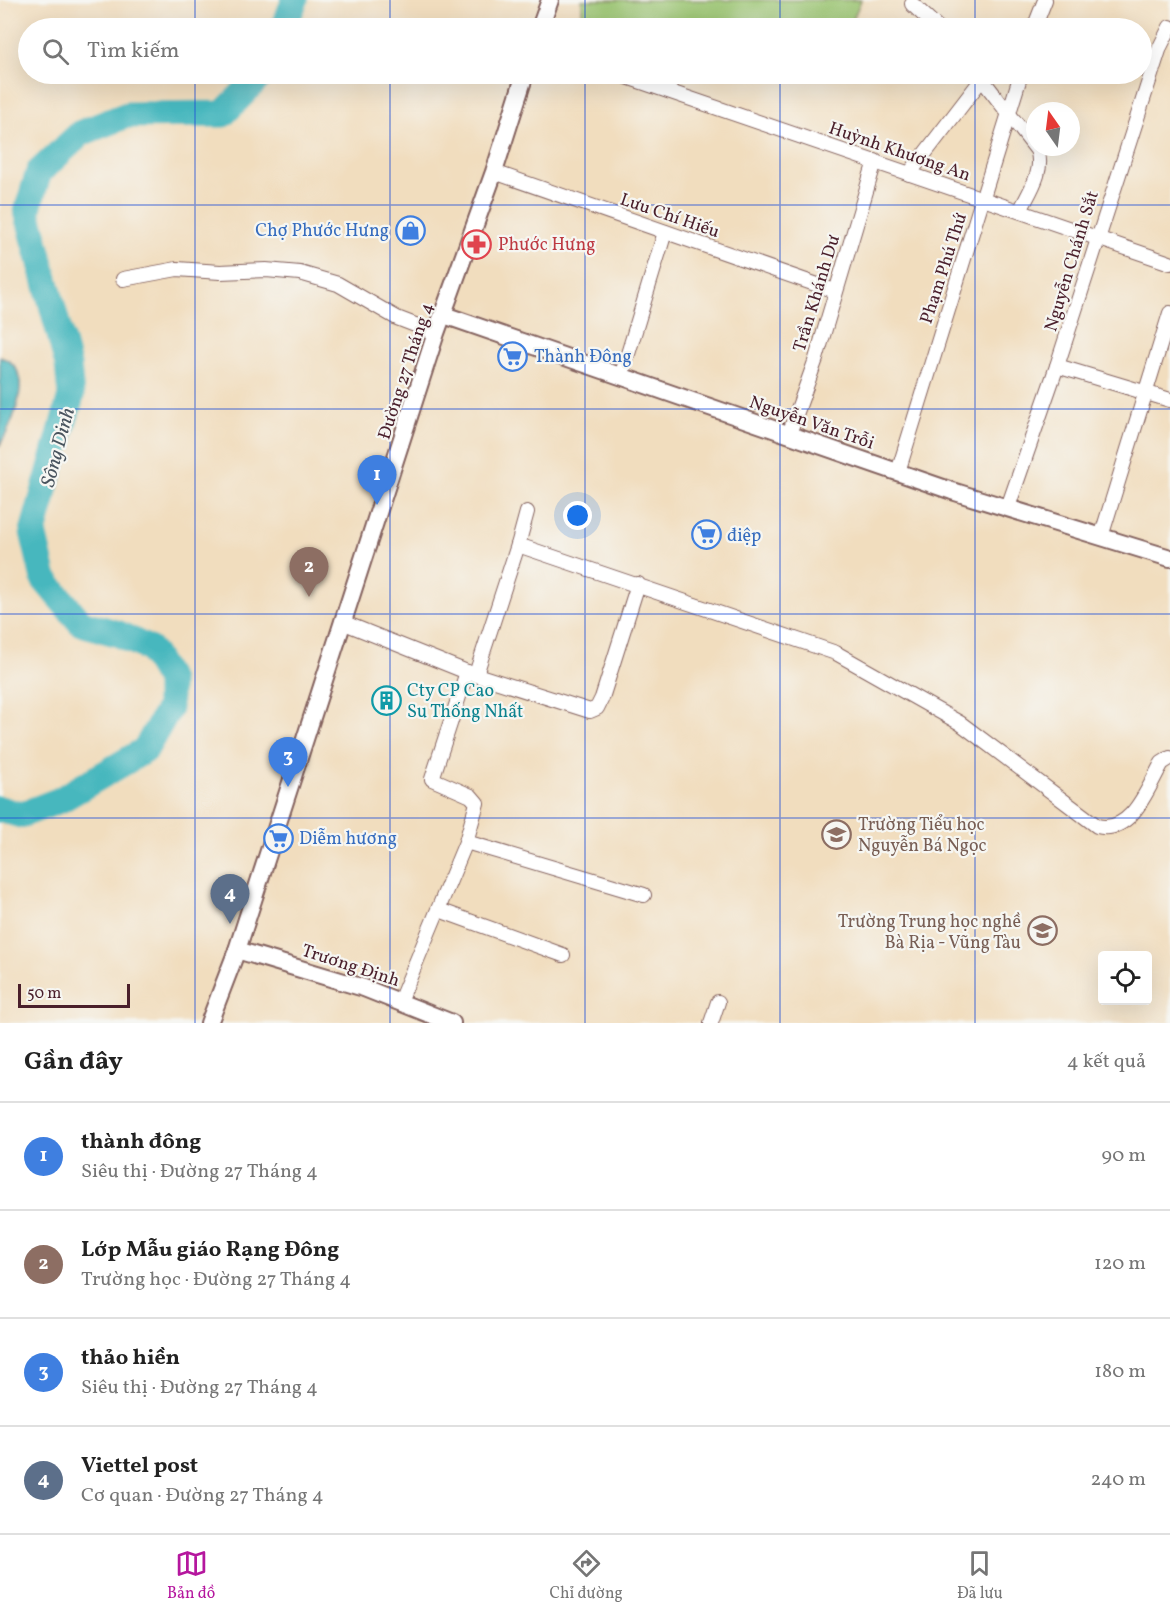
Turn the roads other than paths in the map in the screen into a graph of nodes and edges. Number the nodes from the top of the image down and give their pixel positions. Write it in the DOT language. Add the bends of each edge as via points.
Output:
graph roads {
  1 [pos="550,0"];
  2 [pos="1045,0"];
  3 [pos="912,3"];
  4 [pos="544,18"];
  5 [pos="928,18"];
  6 [pos="1038,18"];
  7 [pos="1170,27"];
  8 [pos="1152,71"];
  9 [pos="522,84"];
  10 [pos="648,84"];
  11 [pos="974,84"];
  12 [pos="986,84"];
  13 [pos="1018,84"];
  14 [pos="1148,84"];
  15 [pos="1009,113"];
  16 [pos="875,161"];
  17 [pos="494,172"];
  18 [pos="909,174"];
  19 [pos="984,199"];
  20 [pos="1020,211"];
  21 [pos="665,232"];
  22 [pos="1096,237"];
  23 [pos="1170,263"];
  24 [pos="123,279"];
  25 [pos="835,291"];
  26 [pos="1170,313"];
  27 [pos="444,315"];
  28 [pos="436,333"];
  29 [pos="1057,366"];
  30 [pos="621,377"];
  31 [pos="1145,391"];
  32 [pos="1170,400"];
  33 [pos="789,434"];
  34 [pos="897,472"];
  35 [pos="1008,507"];
  36 [pos="527,512"];
  37 [pos="1101,537"];
  38 [pos="518,545"];
  39 [pos="1170,558"];
  40 [pos="638,584"];
  41 [pos="342,622"];
  42 [pos="471,673"];
  43 [pos="1170,758"];
  44 [pos="466,842"];
  45 [pos="644,895"];
  46 [pos="439,910"];
  47 [pos="237,950"];
  48 [pos="563,955"];
  49 [pos="400,1001"];
  50 [pos="718,1002"];
  51 [pos="209,1023"];
  52 [pos="452,1023"];
  53 [pos="711,1023"];
  1 -- 4 [label="street"];
  2 -- 6 [label="street"];
  3 -- 5 [label="street"];
  7 -- 8 [label="street, Nguyễn Chánh Sắt"];
  9 -- 17 [label="street, Đường 27 Tháng 4"];
  10 -- 16 [label="street, Huỳnh Khương An"];
  11 -- 18 [label="street"];
  12 -- 15 [label="street"];
  13 -- 15 [label="street, Phạm Phú Thứ"];
  14 -- 22 [label="street, Nguyễn Chánh Sắt"];
  15 -- 19 [label="street, Phạm Phú Thứ"];
  15 -- 20 [label="street" via="1040,158 1040,167"];
  16 -- 18 [label="street, Huỳnh Khương An"];
  16 -- 25 [label="street, Trần Khánh Dư"];
  17 -- 21 [label="street, Lưu Chí Hiếu"];
  17 -- 27 [label="street, Đường 27 Tháng 4"];
  18 -- 19 [label="street, Huỳnh Khương An"];
  19 -- 20 [label="street, Huỳnh Khương An"];
  19 -- 34 [label="street, Phạm Phú Thứ"];
  20 -- 22 [label="street, Huỳnh Khương An"];
  21 -- 25 [label="street, Lưu Chí Hiếu"];
  21 -- 30 [label="street"];
  22 -- 23 [label="street, Huỳnh Khương An"];
  22 -- 29 [label="street, Nguyễn Chánh Sắt"];
  24 -- 28 [label="street" via="177,269 300,273 339,284 397,318"];
  25 -- 33 [label="street, Trần Khánh Dư"];
  26 -- 31 [label="street"];
  27 -- 28 [label="street, Đường 27 Tháng 4"];
  27 -- 30 [label="street, Nguyễn Văn Trỗi"];
  28 -- 41 [label="street, Đường 27 Tháng 4"];
  29 -- 31 [label="street"];
  29 -- 35 [label="street, Nguyễn Chánh Sắt"];
  30 -- 33 [label="street, Nguyễn Văn Trỗi"];
  31 -- 32 [label="street"];
  31 -- 37 [label="street"];
  33 -- 34 [label="street, Nguyễn Văn Trỗi"];
  34 -- 35 [label="street, Nguyễn Văn Trỗi"];
  35 -- 37 [label="street, Nguyễn Văn Trỗi"];
  36 -- 38 [label="street"];
  37 -- 39 [label="street, Nguyễn Văn Trỗi"];
  38 -- 40 [label="street"];
  38 -- 42 [label="street"];
  40 -- 42 [label="street" via="597,708 581,710"];
  40 -- 43 [label="street" via="812,644 877,674 960,723 1097,826 1108,829 1129,819 1162,763"];
  41 -- 42 [label="street"];
  41 -- 47 [label="street, Đường 27 Tháng 4"];
  42 -- 44 [label="street" via="432,779 471,796 477,803"];
  44 -- 45 [label="street"];
  44 -- 46 [label="street"];
  46 -- 48 [label="street"];
  46 -- 49 [label="street"];
  47 -- 49 [label="street, Trương Định"];
  47 -- 51 [label="street, Đường 27 Tháng 4"];
  49 -- 52 [label="street, Trương Định"];
  50 -- 53 [label="street"];
}
